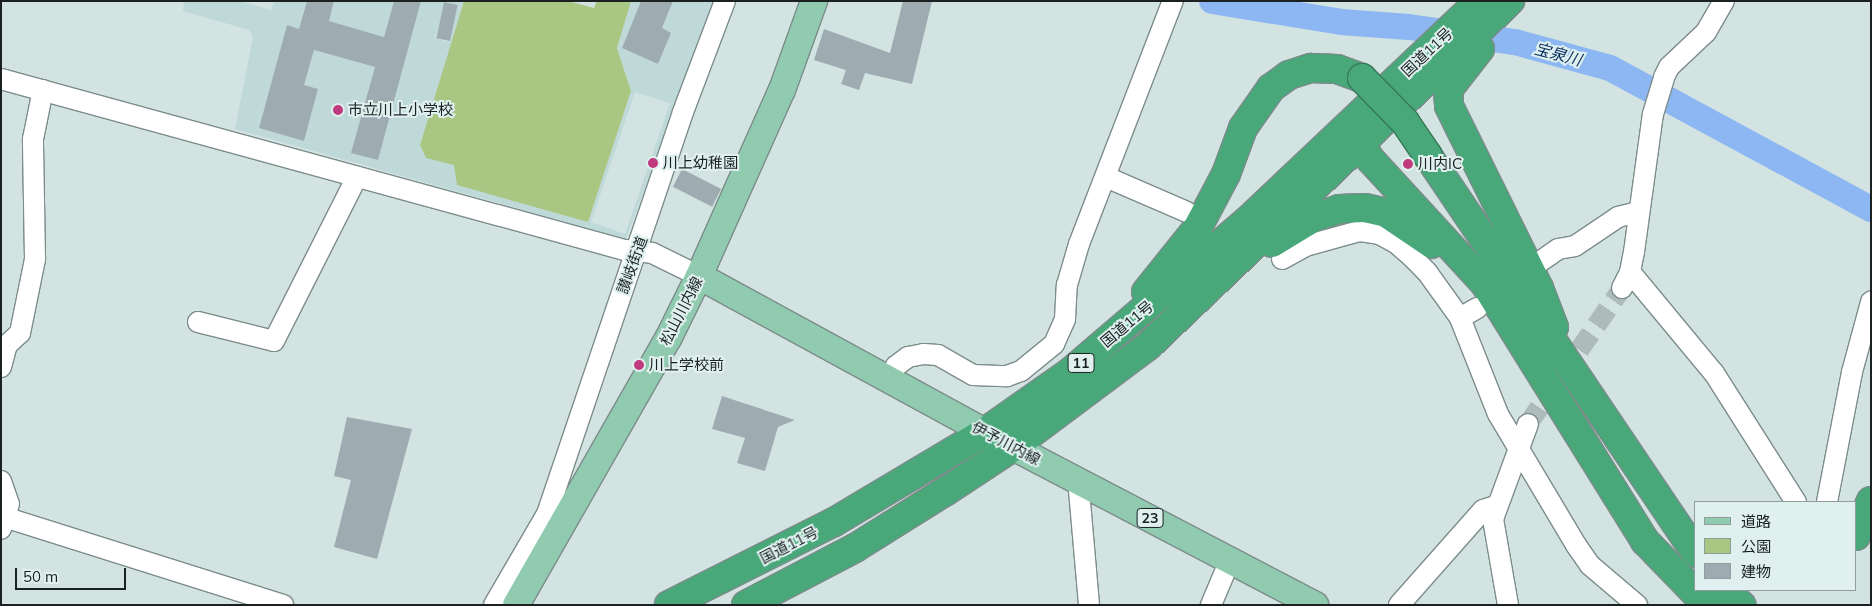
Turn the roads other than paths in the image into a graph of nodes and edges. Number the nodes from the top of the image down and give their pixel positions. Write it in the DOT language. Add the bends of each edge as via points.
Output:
graph roads {
  1 [pos="725,1"];
  2 [pos="814,1"];
  3 [pos="1724,1"];
  4 [pos="1171,6"];
  5 [pos="1494,11"];
  6 [pos="1460,46"];
  7 [pos="1,79"];
  8 [pos="43,90"];
  9 [pos="1371,105"];
  10 [pos="1361,143"];
  11 [pos="357,177"];
  12 [pos="1106,177"];
  13 [pos="1188,212"];
  14 [pos="1638,212"];
  15 [pos="636,251"];
  16 [pos="1282,259"];
  17 [pos="1541,261"];
  18 [pos="699,276"];
  19 [pos="1871,302"];
  20 [pos="1474,303"];
  21 [pos="198,322"];
  22 [pos="1126,325"];
  23 [pos="4,344"];
  24 [pos="1148,346"];
  25 [pos="1565,356"];
  26 [pos="1,368"];
  27 [pos="889,379"];
  28 [pos="1528,424"];
  29 [pos="985,432"];
  30 [pos="1013,447"];
  31 [pos="1518,449"];
  32 [pos="1078,479"];
  33 [pos="1,481"];
  34 [pos="1795,501"];
  35 [pos="1827,501"];
  36 [pos="1871,501"];
  37 [pos="1495,506"];
  38 [pos="555,518"];
  39 [pos="3,521"];
  40 [pos="1857,534"];
  41 [pos="1694,550"];
  42 [pos="1230,560"];
  43 [pos="1694,585"];
  44 [pos="1701,591"];
  45 [pos="1711,600"];
  46 [pos="283,605"];
  47 [pos="494,605"];
  48 [pos="516,605"];
  49 [pos="669,605"];
  50 [pos="746,605"];
  51 [pos="1088,605"];
  52 [pos="1211,605"];
  53 [pos="1315,605"];
  54 [pos="1399,605"];
  55 [pos="1508,605"];
  56 [pos="1638,605"];
  57 [pos="1741,605"];
  1 -- 15 [label="street, 讃岐街道"];
  2 -- 18 [label="main road, 松山川内線" via="782,90"];
  3 -- 14 [label="street" via="1706,32 1669,67 1664,77 1653,114 1644,197"];
  4 -- 12 [label="street"];
  5 -- 6 [label="highway, 国道11号 / 11"];
  5 -- 6 [label="highway"];
  6 -- 9 [label="highway, 国道11号 / 11"];
  6 -- 10 [label="highway, 国道11号 / 11"];
  6 -- 25 [label="highway" via="1448,90 1449,106 1539,288"];
  7 -- 8 [label="street"];
  8 -- 11 [label="street"];
  8 -- 23 [label="street" via="33,139 35,260 20,334"];
  9 -- 10 [label="highway" via="1359,126"];
  9 -- 22 [label="highway, 国道11号 / 11" via="1247,221"];
  10 -- 20 [label="highway"];
  10 -- 24 [label="highway, 国道11号 / 11"];
  11 -- 15 [label="street"];
  11 -- 21 [label="street" via="274,341"];
  12 -- 13 [label="street"];
  12 -- 27 [label="street" via="1072,266 1065,319 1054,344 1021,371 1007,376 973,375 938,355 924,354 908,357 896,366"];
  14 -- 17 [label="street" via="1618,217 1575,246 1558,249"];
  14 -- 34 [label="street" via="1626,280 1714,373"];
  15 -- 18 [label="street" via="652,253"];
  15 -- 38 [label="street, 讃岐街道"];
  16 -- 20 [label="street" via="1305,246 1341,235 1360,231 1379,234 1396,243 1427,272"];
  18 -- 27 [label="main road, 伊予川内線 / 23"];
  18 -- 38 [label="main road, 松山川内線" via="668,339"];
  19 -- 35 [label="street" via="1852,372"];
  20 -- 24 [label="highway" via="1408,225 1386,213 1365,208 1340,209 1315,217 1277,239 1172,336"];
  20 -- 31 [label="street" via="1498,414"];
  20 -- 43 [label="highway" via="1645,541"];
  22 -- 25 [label="highway, bridge" via="1141,299 1198,227 1226,174 1243,128 1271,88 1289,75 1311,68 1337,69 1362,78 1405,122 1524,302"];
  22 -- 29 [label="highway, 国道11号 / 11" via="1069,373"];
  23 -- 26 [label="street"];
  24 -- 30 [label="highway, 国道11号 / 11"];
  25 -- 41 [label="highway" via="1622,448"];
  27 -- 29 [label="main road, 伊予川内線 / 23"];
  28 -- 31 [label="street"];
  29 -- 30 [label="main road, 伊予川内線 / 23"];
  29 -- 49 [label="highway, 国道11号 / 11" via="834,522"];
  30 -- 32 [label="main road, 伊予川内線 / 23"];
  30 -- 50 [label="highway, 国道11号 / 11" via="855,548"];
  31 -- 37 [label="street"];
  31 -- 56 [label="street" via="1590,565"];
  32 -- 42 [label="main road, 伊予川内線 / 23"];
  32 -- 51 [label="street"];
  33 -- 39 [label="street" via="9,504"];
  36 -- 40 [label="highway"];
  37 -- 54 [label="street" via="1482,510"];
  37 -- 55 [label="street" via="1493,530"];
  38 -- 47 [label="street, 讃岐街道"];
  38 -- 48 [label="main road, 松山川内線"];
  39 -- 46 [label="street"];
  42 -- 52 [label="street"];
  42 -- 53 [label="main road, 伊予川内線 / 23"];
  44 -- 45 [label="highway"];
  45 -- 57 [label="highway"];
}
